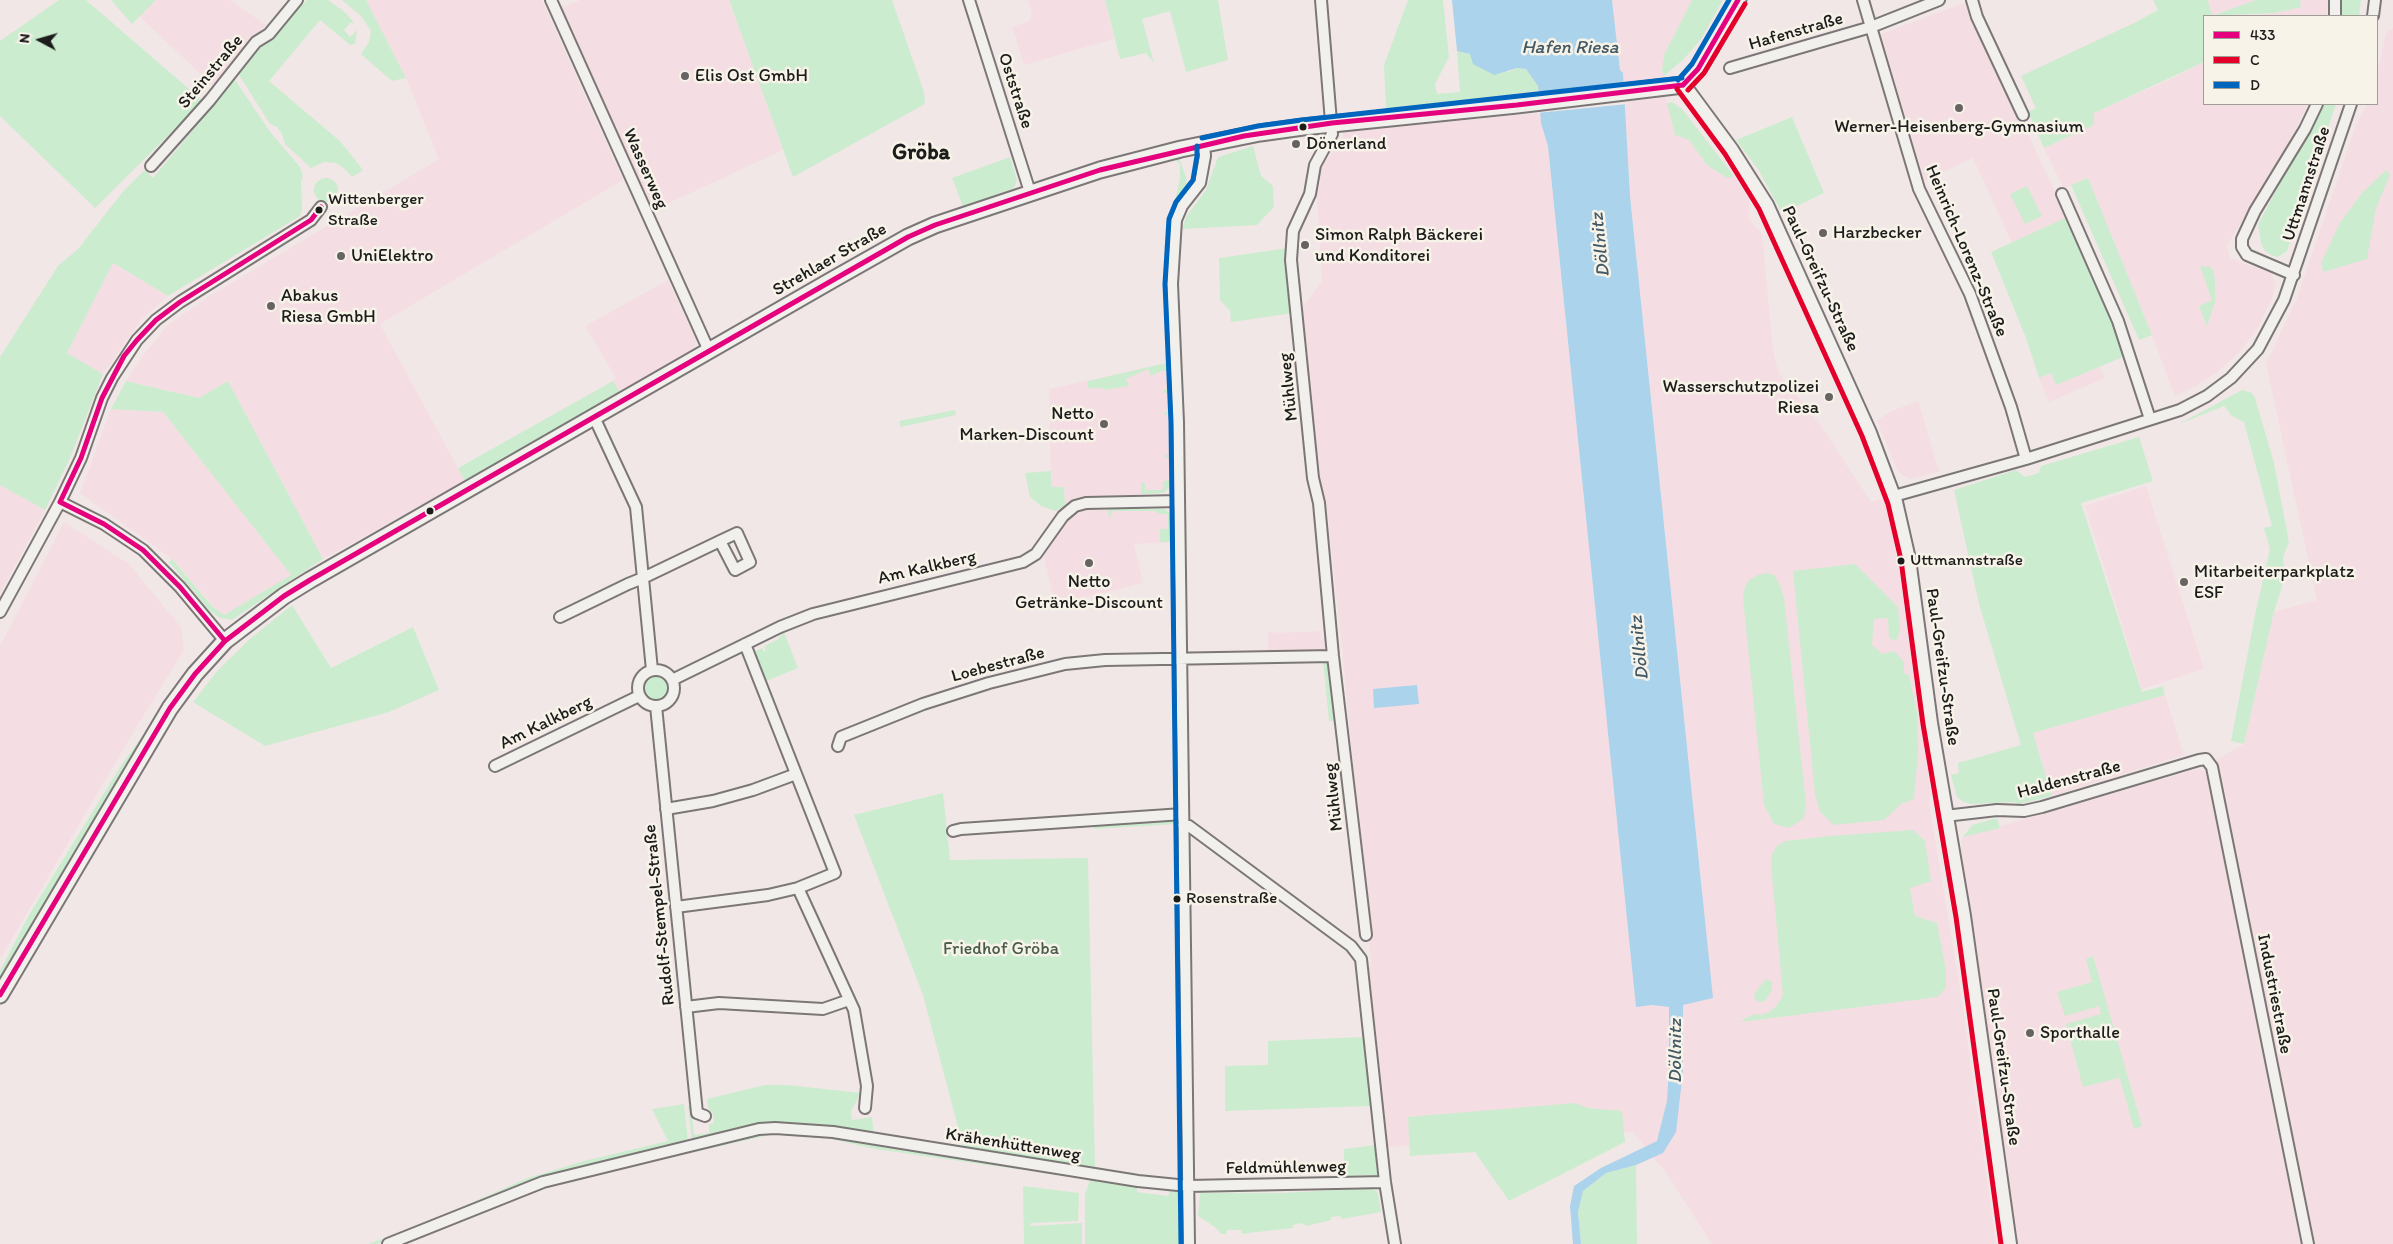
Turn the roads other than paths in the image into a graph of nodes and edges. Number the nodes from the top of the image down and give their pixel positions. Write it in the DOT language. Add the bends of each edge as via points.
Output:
graph roads {
  1 [pos="297,0"];
  2 [pos="551,0"];
  3 [pos="969,0"];
  4 [pos="1321,0"];
  5 [pos="1738,0"];
  6 [pos="1863,0"];
  7 [pos="1938,0"];
  8 [pos="1972,0"];
  9 [pos="2335,0"];
  10 [pos="2375,0"];
  11 [pos="2335,15"];
  12 [pos="2373,15"];
  13 [pos="1871,27"];
  14 [pos="1730,68"];
  15 [pos="1683,84"];
  16 [pos="2316,105"];
  17 [pos="2351,105"];
  18 [pos="2023,115"];
  19 [pos="1332,124"];
  20 [pos="1204,145"];
  21 [pos="151,166"];
  22 [pos="1030,192"];
  23 [pos="2062,194"];
  24 [pos="321,207"];
  25 [pos="2294,275"];
  26 [pos="709,351"];
  27 [pos="594,417"];
  28 [pos="2150,419"];
  29 [pos="2026,459"];
  30 [pos="1894,496"];
  31 [pos="1179,501"];
  32 [pos="60,502"];
  33 [pos="720,541"];
  34 [pos="643,578"];
  35 [pos="0,612"];
  36 [pos="560,617"];
  37 [pos="225,642"];
  38 [pos="745,644"];
  39 [pos="1333,656"];
  40 [pos="1181,659"];
  41 [pos="652,670"];
  42 [pos="672,680"];
  43 [pos="639,696"];
  44 [pos="656,706"];
  45 [pos="838,746"];
  46 [pos="2199,760"];
  47 [pos="495,766"];
  48 [pos="796,774"];
  49 [pos="666,809"];
  50 [pos="1945,816"];
  51 [pos="1183,820"];
  52 [pos="953,831"];
  53 [pos="798,888"];
  54 [pos="676,907"];
  55 [pos="1366,935"];
  56 [pos="0,995"];
  57 [pos="849,1000"];
  58 [pos="686,1007"];
  59 [pos="865,1108"];
  60 [pos="704,1116"];
  61 [pos="1385,1182"];
  62 [pos="1188,1186"];
  63 [pos="388,1244"];
  64 [pos="1189,1244"];
  65 [pos="1395,1244"];
  66 [pos="2009,1244"];
  67 [pos="2308,1244"];
  1 -- 21 [label="street, Steinstraße" via="269,34 256,42"];
  2 -- 26 [label="street, Wasserweg"];
  3 -- 22 [label="street, Oststraße"];
  4 -- 19 [label="street"];
  5 -- 15 [label="main road" via="1710,51"];
  6 -- 13 [label="street, Heinrich-Lorenz-Straße"];
  7 -- 13 [label="street, Hafenstraße"];
  8 -- 18 [label="street"];
  9 -- 11 [label="street"];
  10 -- 12 [label="street"];
  13 -- 14 [label="street, Hafenstraße"];
  13 -- 29 [label="street, Heinrich-Lorenz-Straße" via="1919,189 1970,294"];
  15 -- 19 [label="main road, Strehlaer Straße"];
  15 -- 30 [label="main road, Paul-Greifzu-Straße" via="1766,205 1884,467"];
  16 -- 25 [label="street, Uttmannstraße" via="2242,239 2247,255"];
  17 -- 25 [label="street, Uttmannstraße"];
  19 -- 20 [label="main road, Strehlaer Straße" via="1260,133"];
  19 -- 39 [label="street, Mühlweg" via="1329,142 1315,165 1310,194 1293,231 1291,260"];
  20 -- 22 [label="main road, Strehlaer Straße" via="1140,159"];
  20 -- 31 [label="street" via="1200,183 1182,206 1176,220 1174,240 1172,284"];
  22 -- 26 [label="main road, Strehlaer Straße" via="908,237"];
  23 -- 28 [label="street" via="2118,321"];
  24 -- 32 [label="street" via="311,220 180,302 137,340 124,356 102,398 81,458"];
  25 -- 28 [label="street, Uttmannstraße" via="2267,335 2247,363 2207,396 2180,410"];
  26 -- 27 [label="main road, Strehlaer Straße"];
  27 -- 34 [label="street" via="636,507"];
  27 -- 37 [label="main road, Strehlaer Straße" via="310,580"];
  28 -- 29 [label="street, Uttmannstraße"];
  29 -- 30 [label="street, Uttmannstraße"];
  30 -- 50 [label="main road, Paul-Greifzu-Straße" via="1908,559"];
  31 -- 38 [label="street, Am Kalkberg" via="1075,506 1063,516 1036,554 1023,562 823,610"];
  31 -- 40 [label="street"];
  32 -- 35 [label="street"];
  32 -- 37 [label="street" via="104,524 144,550 180,587"];
  33 -- 34 [label="street"];
  34 -- 36 [label="street"];
  34 -- 41 [label="street"];
  37 -- 56 [label="main road, Strehlaer Straße" via="195,674 143,751"];
  38 -- 42 [label="street, Am Kalkberg"];
  38 -- 48 [label="street"];
  39 -- 40 [label="street"];
  39 -- 55 [label="street, Mühlweg"];
  40 -- 45 [label="street, Loebestraße" via="1065,664 989,683 841,737"];
  40 -- 51 [label="street"];
  41 -- 42 [label="street" via="664,672"];
  41 -- 43 [label="street" via="639,680"];
  42 -- 44 [label="street" via="674,690 670,700"];
  43 -- 44 [label="street"];
  43 -- 47 [label="street, Am Kalkberg"];
  44 -- 49 [label="street, Rudolf-Stempel-Straße"];
  46 -- 50 [label="street, Haldenstraße" via="2042,808"];
  46 -- 67 [label="street, Industriestraße" via="2206,759 2212,767"];
  48 -- 49 [label="street" via="713,801"];
  48 -- 53 [label="street" via="835,873"];
  49 -- 54 [label="street, Rudolf-Stempel-Straße"];
  50 -- 66 [label="main road, Paul-Greifzu-Straße" via="1963,916"];
  51 -- 52 [label="street"];
  51 -- 61 [label="street" via="1361,958"];
  51 -- 62 [label="street"];
  53 -- 54 [label="street" via="745,900"];
  53 -- 57 [label="street"];
  54 -- 58 [label="street, Rudolf-Stempel-Straße"];
  57 -- 58 [label="street" via="823,1008 719,1003"];
  57 -- 59 [label="street" via="854,1010 867,1086"];
  58 -- 60 [label="street, Rudolf-Stempel-Straße" via="697,1113"];
  61 -- 62 [label="street, Feldmühlenweg"];
  61 -- 65 [label="street"];
  62 -- 63 [label="street, Krähenhüttenweg" via="833,1132 760,1129 526,1188"];
  62 -- 64 [label="street"];
}
